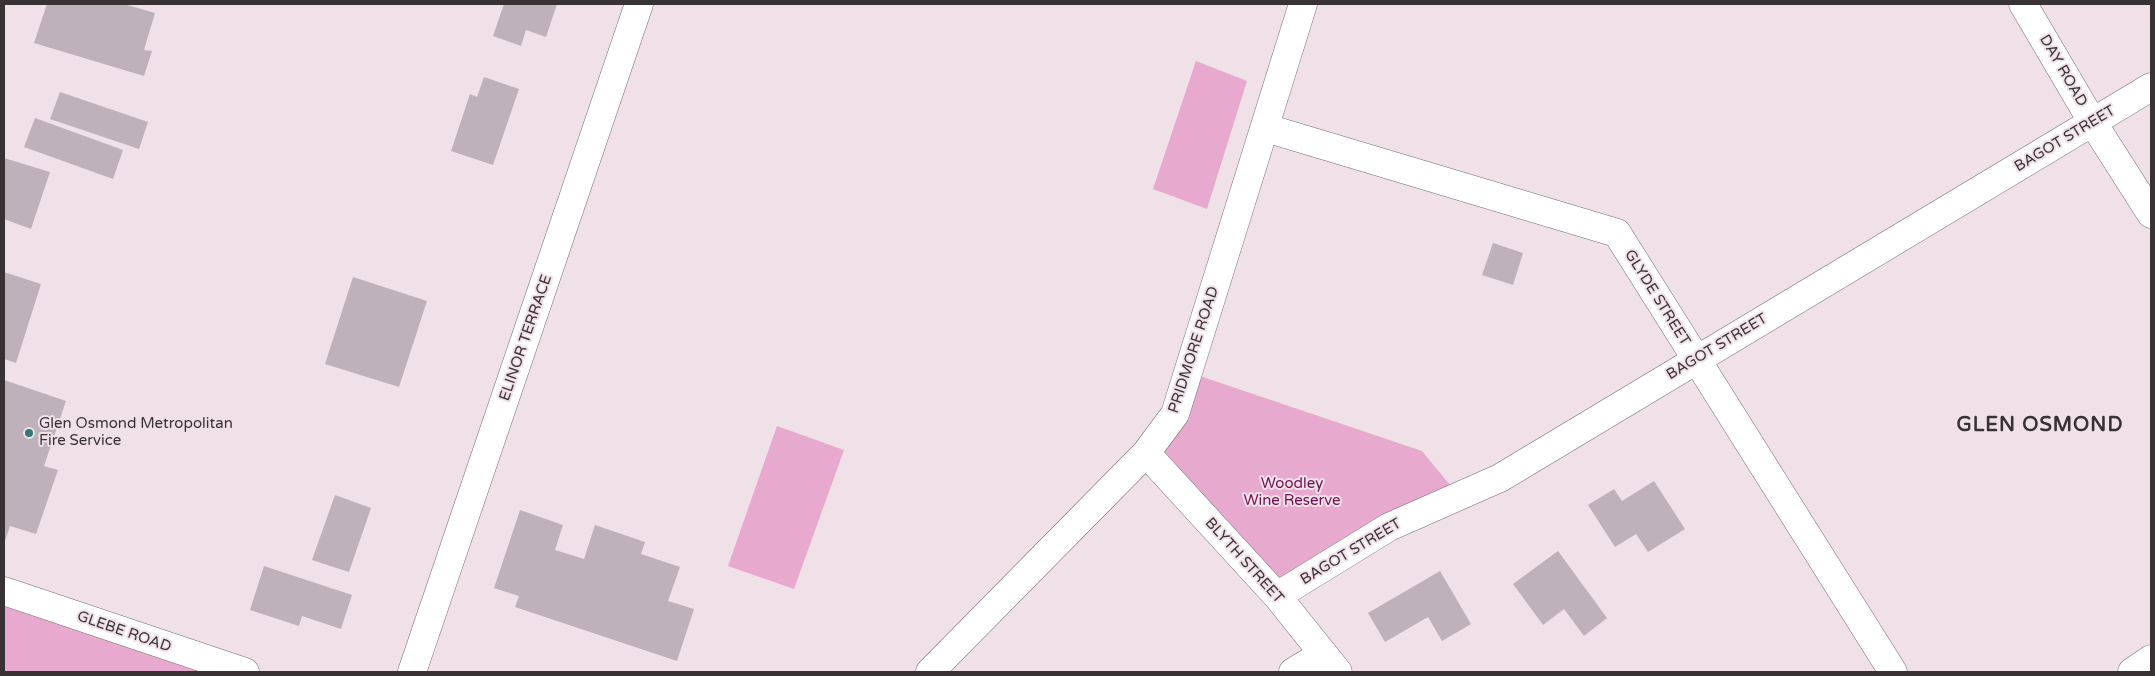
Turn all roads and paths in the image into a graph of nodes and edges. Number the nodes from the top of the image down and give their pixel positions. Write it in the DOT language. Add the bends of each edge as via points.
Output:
graph roads {
  1 [pos="639,4"];
  2 [pos="1303,4"];
  3 [pos="2024,4"];
  4 [pos="2151,87"];
  5 [pos="2093,123"];
  6 [pos="1266,128"];
  7 [pos="2151,214"];
  8 [pos="1696,360"];
  9 [pos="1146,453"];
  10 [pos="4,591"];
  11 [pos="1277,596"];
  12 [pos="2151,659"];
  13 [pos="1330,663"];
  14 [pos="245,672"];
  15 [pos="412,672"];
  16 [pos="930,672"];
  17 [pos="1293,672"];
  18 [pos="1892,672"];
  19 [pos="2132,672"];
  1 -- 15 [label="street, ELINOR TERRACE"];
  2 -- 6 [label="street, PRIDMORE ROAD"];
  3 -- 5 [label="street, DAY ROAD"];
  4 -- 5 [label="street, BAGOT STREET"];
  5 -- 7 [label="street, DAY ROAD"];
  5 -- 8 [label="street, BAGOT STREET"];
  6 -- 8 [label="street, GLYDE STREET" via="1617,233"];
  6 -- 9 [label="street, PRIDMORE ROAD" via="1175,414"];
  8 -- 11 [label="street, BAGOT STREET" via="1500,478 1389,527"];
  8 -- 18 [label="street, GLYDE STREET"];
  9 -- 11 [label="street, BLYTH STREET"];
  9 -- 16 [label="street, PRIDMORE ROAD"];
  10 -- 14 [label="street, GLEBE ROAD"];
  11 -- 13 [label="street, BLYTH STREET"];
  12 -- 19 [label="street"];
  13 -- 17 [label="street"];
}
